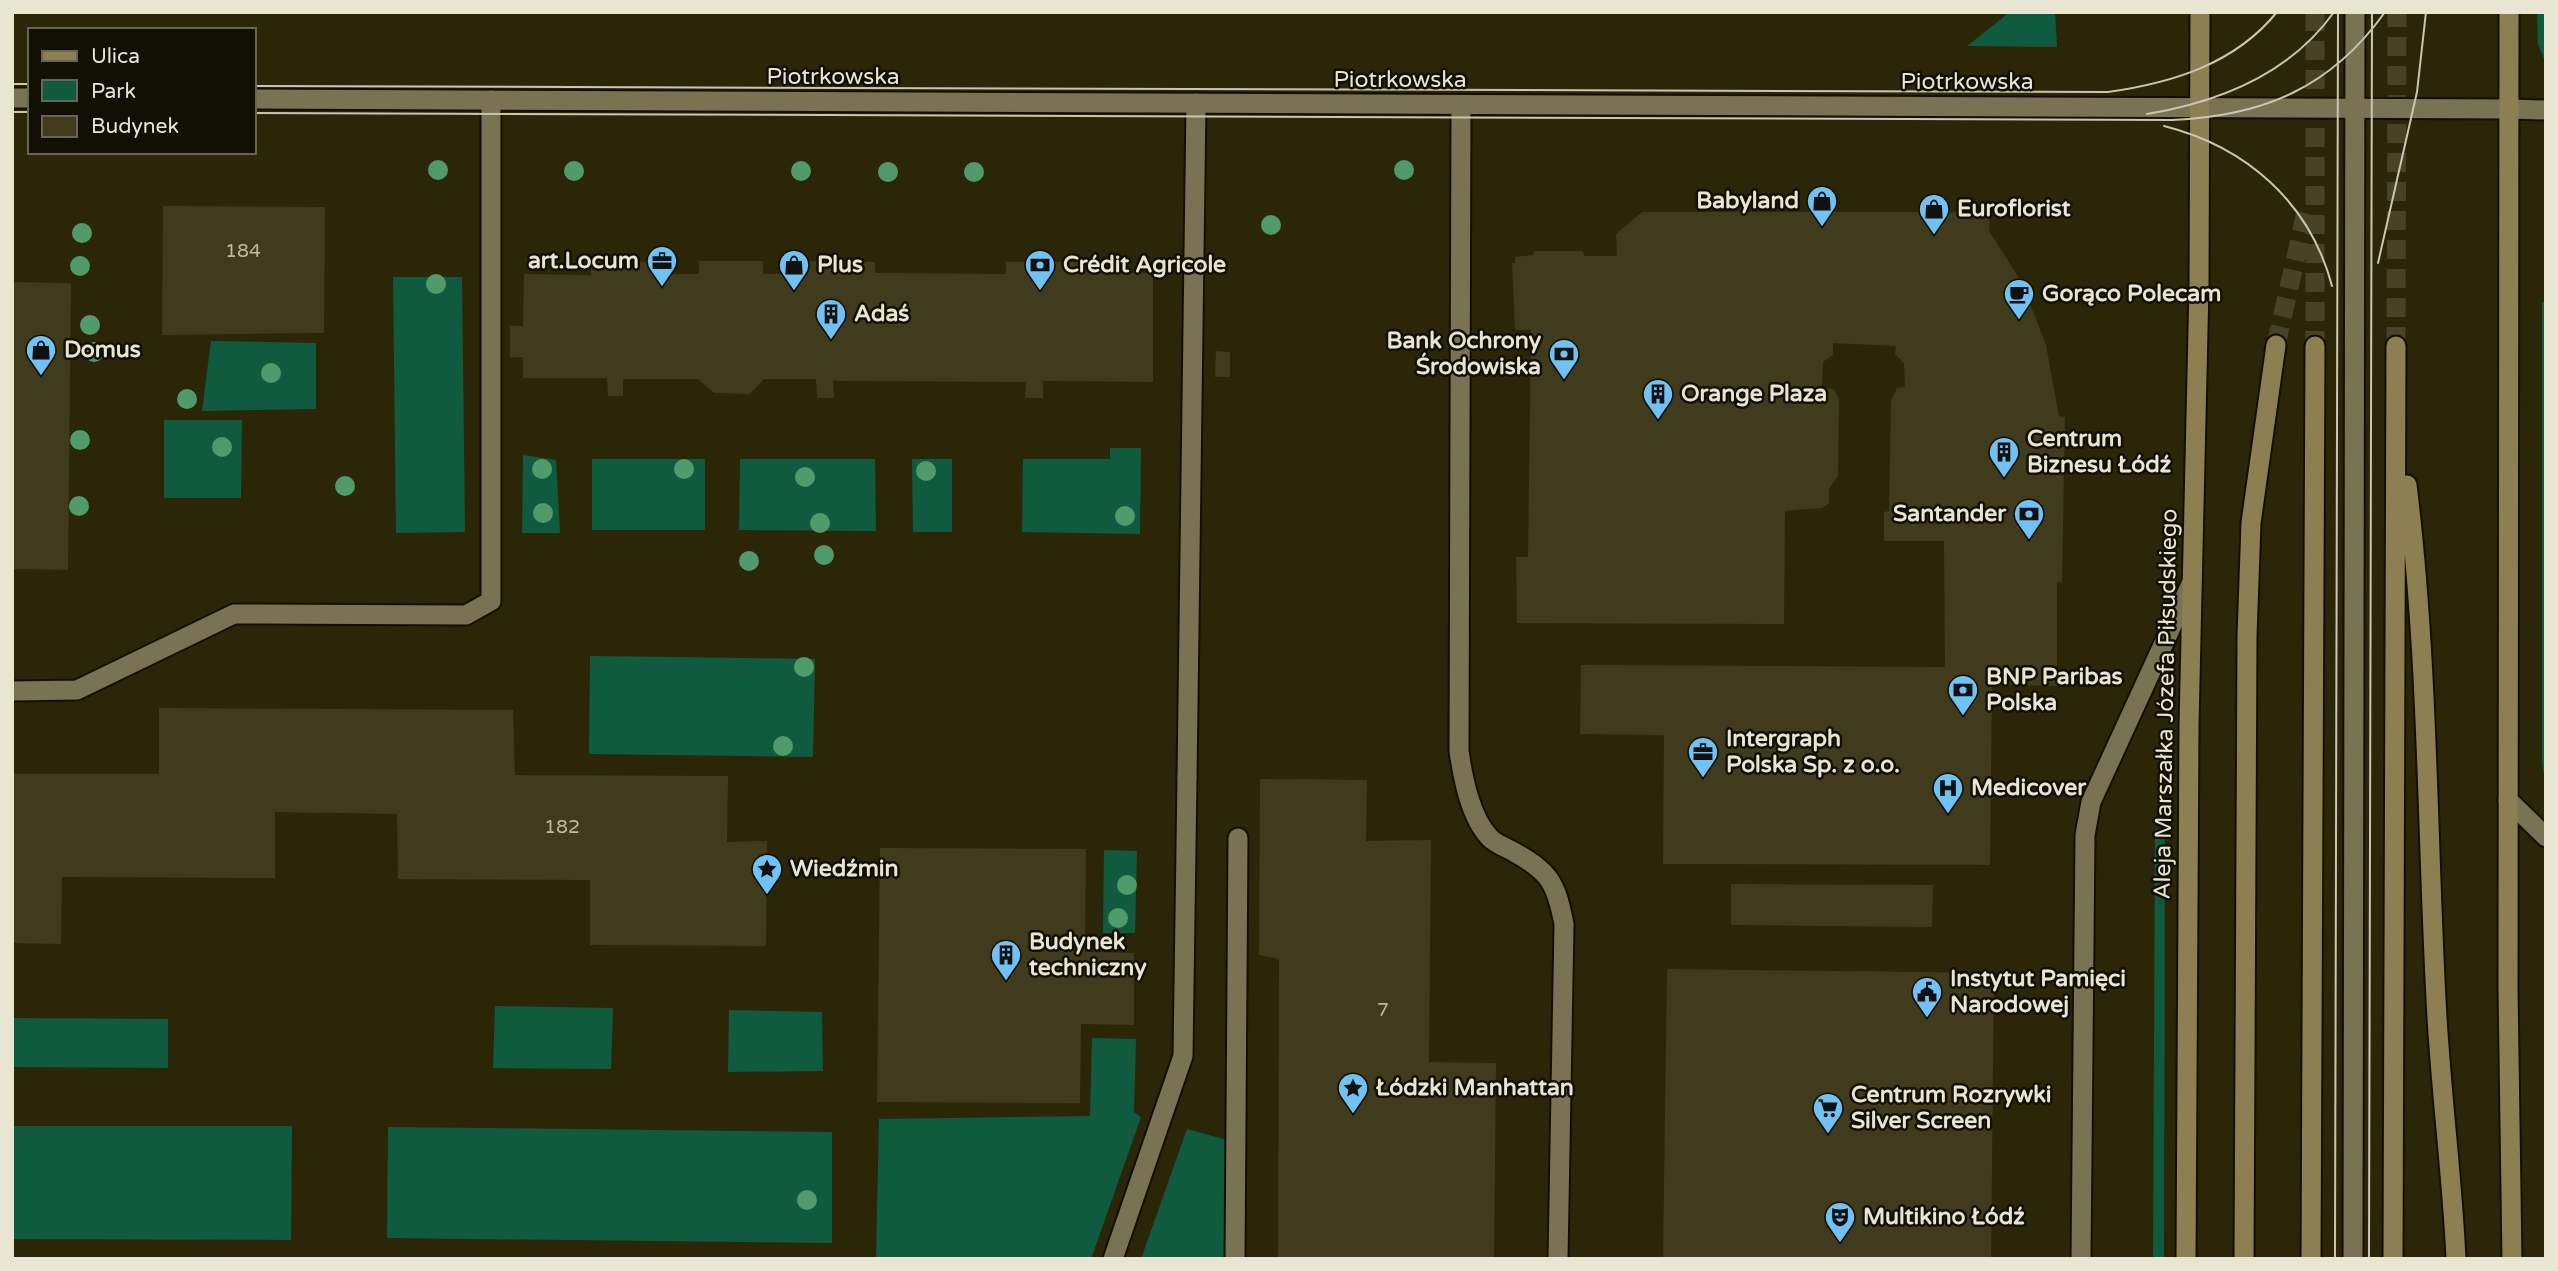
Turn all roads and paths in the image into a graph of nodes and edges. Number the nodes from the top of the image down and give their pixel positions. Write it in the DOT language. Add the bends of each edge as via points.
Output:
graph roads {
  1 [pos="2200,12"];
  2 [pos="2355,12"];
  3 [pos="2509,12"];
  4 [pos="256,99"];
  5 [pos="491,100"];
  6 [pos="1196,103"];
  7 [pos="1461,105"];
  8 [pos="2200,108"];
  9 [pos="2355,109"];
  10 [pos="2509,110"];
  11 [pos="2546,110"];
  12 [pos="2276,345"];
  13 [pos="2315,346"];
  14 [pos="2396,346"];
  15 [pos="2396,408"];
  16 [pos="2192,584"];
  17 [pos="12,691"];
  18 [pos="2508,800"];
  19 [pos="2546,837"];
  20 [pos="1238,838"];
  21 [pos="1113,1259"];
  22 [pos="1235,1259"];
  23 [pos="1558,1259"];
  24 [pos="2081,1259"];
  25 [pos="2186,1259"];
  26 [pos="2244,1259"];
  27 [pos="2311,1259"];
  28 [pos="2353,1259"];
  29 [pos="2393,1259"];
  30 [pos="2456,1259"];
  31 [pos="2512,1259"];
  1 -- 8 [label="main road, Aleja Marszałka Józefa Piłsudskiego"];
  2 -- 9 [label="street"];
  3 -- 10 [label="main road"];
  4 -- 5 [label="street, Piotrkowska"];
  5 -- 6 [label="street, Piotrkowska"];
  5 -- 17 [label="street" via="491,601 466,615 234,614 77,690"];
  6 -- 7 [label="street, Piotrkowska"];
  6 -- 21 [label="street" via="1182,1056"];
  7 -- 8 [label="street, Piotrkowska"];
  7 -- 23 [label="street" via="1459,751 1474,811 1490,838 1549,877 1564,924"];
  8 -- 9 [label="street, Piotrkowska"];
  8 -- 16 [label="main road, Aleja Marszałka Józefa Piłsudskiego"];
  9 -- 10 [label="street, Piotrkowska"];
  9 -- 28 [label="street"];
  10 -- 11 [label="street, Piotrkowska"];
  10 -- 18 [label="main road"];
  12 -- 26 [label="main road" via="2251,523 2247,636"];
  13 -- 27 [label="main road"];
  14 -- 15 [label="main road"];
  15 -- 29 [label="main road"];
  15 -- 30 [label="main road" via="2417,589 2436,1000"];
  16 -- 24 [label="street" via="2091,803 2085,835"];
  16 -- 25 [label="main road, Aleja Marszałka Józefa Piłsudskiego"];
  18 -- 19 [label="street"];
  18 -- 31 [label="main road"];
  20 -- 22 [label="street"];
}
